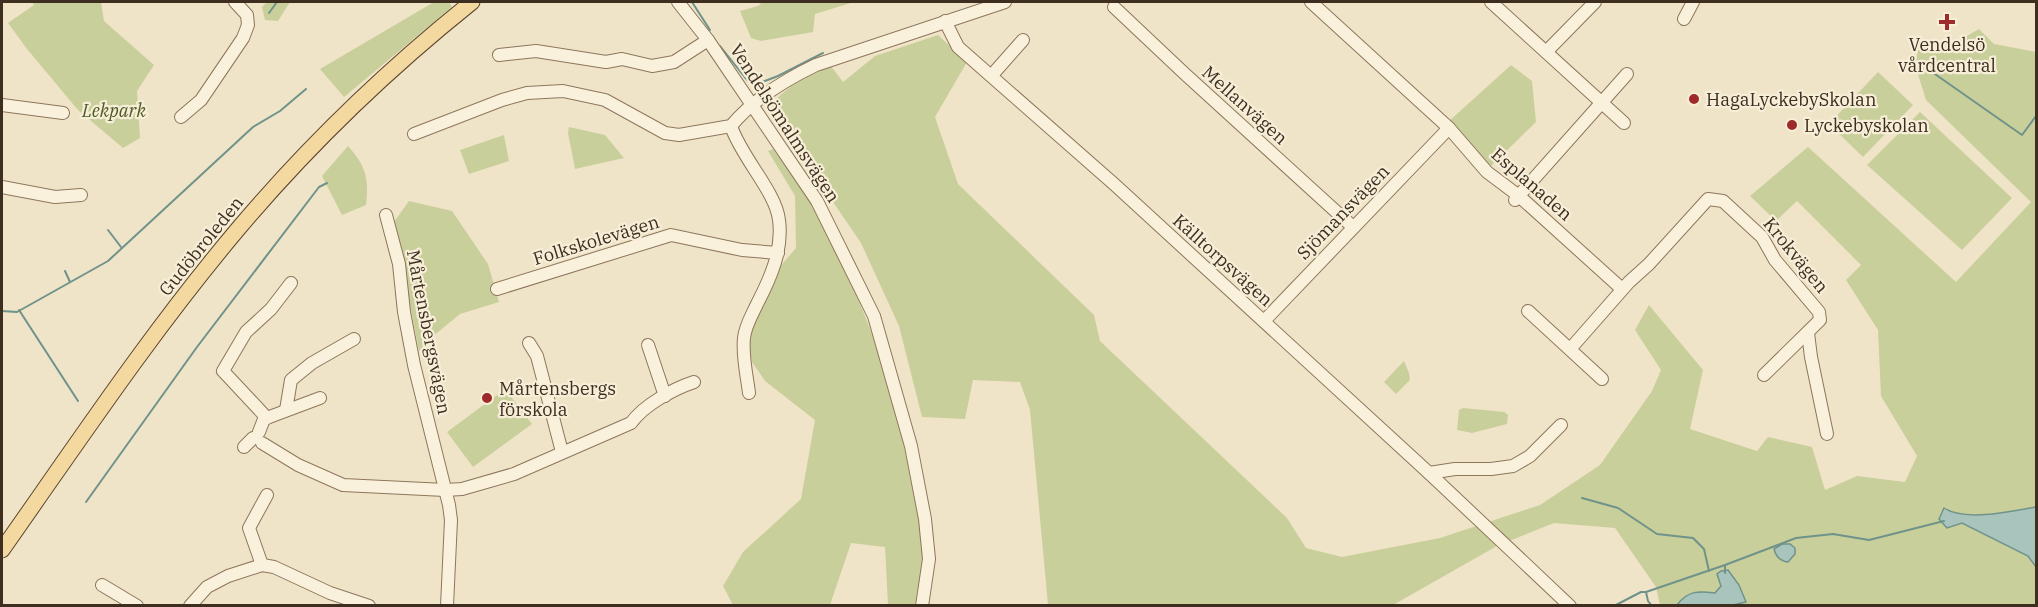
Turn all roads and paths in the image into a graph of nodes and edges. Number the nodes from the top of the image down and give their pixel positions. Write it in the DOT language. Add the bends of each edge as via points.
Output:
graph roads {
  1 [pos="235,2"];
  2 [pos="472,2"];
  3 [pos="678,2"];
  4 [pos="1005,2"];
  5 [pos="1311,2"];
  6 [pos="1491,2"];
  7 [pos="1595,2"];
  8 [pos="1693,2"];
  9 [pos="1114,7"];
  10 [pos="1684,19"];
  11 [pos="945,21"];
  12 [pos="708,40"];
  13 [pos="1023,40"];
  14 [pos="1546,52"];
  15 [pos="500,55"];
  16 [pos="1627,74"];
  17 [pos="992,75"];
  18 [pos="1602,103"];
  19 [pos="2,105"];
  20 [pos="752,105"];
  21 [pos="63,113"];
  22 [pos="181,117"];
  23 [pos="1624,123"];
  24 [pos="731,126"];
  25 [pos="1449,128"];
  26 [pos="414,135"];
  27 [pos="679,135"];
  28 [pos="681,148"];
  29 [pos="2,187"];
  30 [pos="81,195"];
  31 [pos="1517,198"];
  32 [pos="386,215"];
  33 [pos="1353,227"];
  34 [pos="778,253"];
  35 [pos="291,282"];
  36 [pos="497,289"];
  37 [pos="1622,289"];
  38 [pos="1528,311"];
  39 [pos="1264,321"];
  40 [pos="1808,333"];
  41 [pos="354,339"];
  42 [pos="529,343"];
  43 [pos="648,345"];
  44 [pos="1571,348"];
  45 [pos="1764,375"];
  46 [pos="1602,379"];
  47 [pos="694,382"];
  48 [pos="749,393"];
  49 [pos="665,396"];
  50 [pos="320,398"];
  51 [pos="286,410"];
  52 [pos="267,418"];
  53 [pos="1561,425"];
  54 [pos="1827,434"];
  55 [pos="258,438"];
  56 [pos="244,447"];
  57 [pos="562,452"];
  58 [pos="1429,473"];
  59 [pos="445,490"];
  60 [pos="267,495"];
  61 [pos="2,550"];
  62 [pos="262,565"];
  63 [pos="102,585"];
  64 [pos="137,606"];
  65 [pos="190,606"];
  66 [pos="369,606"];
  67 [pos="447,606"];
  68 [pos="922,606"];
  69 [pos="1570,606"];
  1 -- 22 [label="street" via="247,15 243,38 201,100"];
  2 -- 61 [label="main road, Gudöbroleden" via="353,106 239,228 152,338"];
  3 -- 12 [label="street, Vendelsömalmsvägen"];
  4 -- 11 [label="street"];
  5 -- 25 [label="street, Esplanaden"];
  6 -- 14 [label="street"];
  7 -- 14 [label="street"];
  8 -- 10 [label="street"];
  9 -- 33 [label="street, Mellanvägen"];
  11 -- 17 [label="street, Källtorpsvägen" via="957,47"];
  11 -- 20 [label="street" via="816,65 792,76"];
  12 -- 15 [label="street, Vendelsömalmsvägen" via="674,62 652,66 622,59 603,67 536,51"];
  12 -- 20 [label="street, Vendelsömalmsvägen"];
  13 -- 17 [label="street"];
  14 -- 18 [label="street"];
  16 -- 18 [label="street"];
  17 -- 39 [label="street, Källtorpsvägen"];
  18 -- 23 [label="street"];
  18 -- 31 [label="street"];
  19 -- 21 [label="street"];
  20 -- 24 [label="street"];
  20 -- 68 [label="street, Vendelsömalmsvägen" via="817,201 874,316 911,446 925,519 929,559"];
  24 -- 27 [label="street"];
  24 -- 34 [label="street" via="779,218"];
  25 -- 31 [label="street, Esplanaden" via="1487,172"];
  25 -- 33 [label="street, Sjömansvägen"];
  26 -- 27 [label="street" via="510,98 563,91 605,99 665,134"];
  27 -- 28 [label="street"];
  29 -- 30 [label="street" via="55,197"];
  31 -- 37 [label="street, Esplanaden"];
  32 -- 59 [label="street, Mårtensbergsvägen" via="399,264 414,365"];
  33 -- 39 [label="street, Sjömansvägen"];
  34 -- 36 [label="street, Folkskolevägen" via="671,236"];
  34 -- 48 [label="street" via="744,338"];
  35 -- 52 [label="street" via="271,309 246,332 223,371"];
  37 -- 40 [label="street, Krokvägen" via="1708,199 1723,201 1762,237 1775,260 1819,312 1820,320"];
  37 -- 44 [label="street"];
  38 -- 44 [label="street"];
  39 -- 58 [label="street, Källtorpsvägen"];
  40 -- 45 [label="street, Krokvägen"];
  40 -- 54 [label="street, Krokvägen"];
  41 -- 51 [label="street" via="291,380"];
  42 -- 57 [label="street" via="537,356"];
  43 -- 49 [label="street"];
  44 -- 46 [label="street"];
  47 -- 49 [label="street" via="674,388"];
  49 -- 57 [label="street" via="630,423"];
  50 -- 51 [label="street"];
  51 -- 52 [label="street"];
  52 -- 55 [label="street"];
  53 -- 58 [label="street" via="1530,456 1513,466"];
  55 -- 56 [label="street"];
  55 -- 59 [label="street" via="298,465 343,485"];
  57 -- 59 [label="street" via="514,474"];
  58 -- 69 [label="street, Källtorpsvägen"];
  59 -- 67 [label="street, Mårtensbergsvägen" via="451,520"];
  60 -- 62 [label="street" via="249,528"];
  62 -- 65 [label="street" via="207,587"];
  62 -- 66 [label="street"];
  63 -- 64 [label="street"];
}
